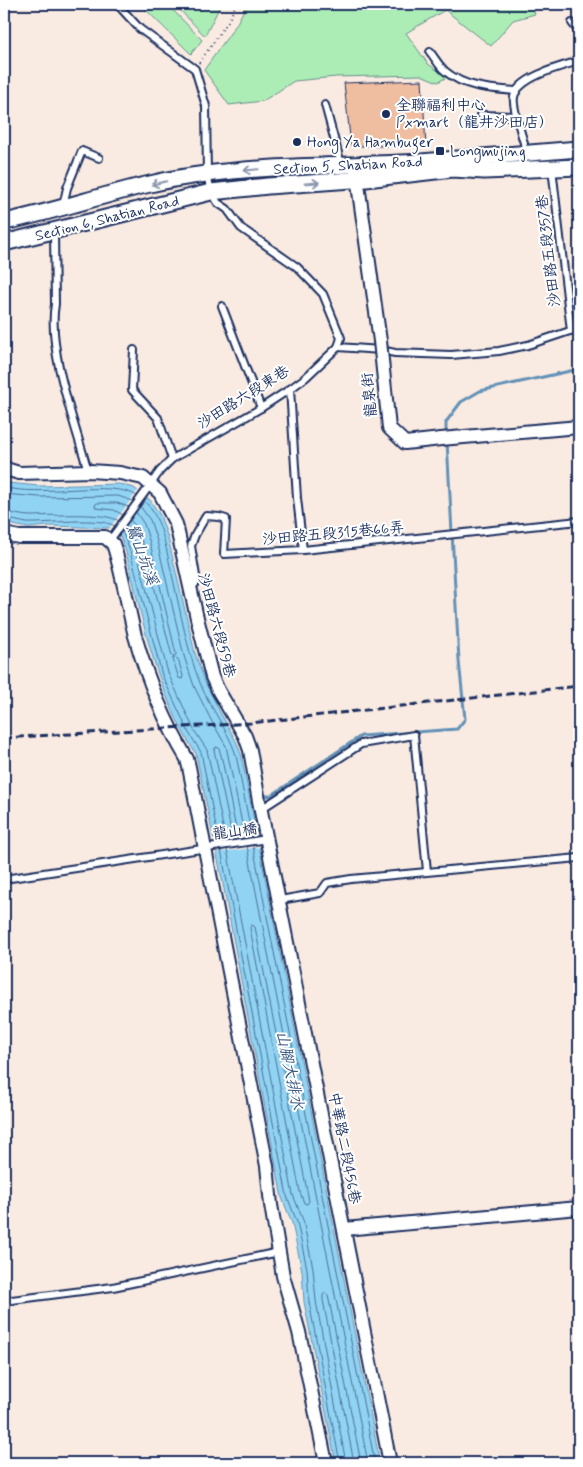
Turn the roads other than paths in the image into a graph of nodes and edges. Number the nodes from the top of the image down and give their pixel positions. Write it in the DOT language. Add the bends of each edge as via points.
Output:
graph roads {
  1 [pos="117,4"];
  2 [pos="572,23"];
  3 [pos="579,32"];
  4 [pos="430,52"];
  5 [pos="579,61"];
  6 [pos="516,91"];
  7 [pos="325,105"];
  8 [pos="481,115"];
  9 [pos="517,116"];
  10 [pos="524,148"];
  11 [pos="579,150"];
  12 [pos="579,155"];
  13 [pos="99,158"];
  14 [pos="348,165"];
  15 [pos="579,167"];
  16 [pos="552,168"];
  17 [pos="453,169"];
  18 [pos="207,174"];
  19 [pos="357,180"];
  20 [pos="211,192"];
  21 [pos="62,208"];
  22 [pos="4,222"];
  23 [pos="54,232"];
  24 [pos="4,243"];
  25 [pos="222,306"];
  26 [pos="579,328"];
  27 [pos="570,331"];
  28 [pos="338,346"];
  29 [pos="134,350"];
  30 [pos="290,389"];
  31 [pos="261,408"];
  32 [pos="579,427"];
  33 [pos="172,459"];
  34 [pos="4,467"];
  35 [pos="88,471"];
  36 [pos="152,484"];
  37 [pos="579,521"];
  38 [pos="4,534"];
  39 [pos="110,540"];
  40 [pos="303,550"];
  41 [pos="190,589"];
  42 [pos="261,809"];
  43 [pos="267,839"];
  44 [pos="206,848"];
  45 [pos="579,858"];
  46 [pos="427,871"];
  47 [pos="4,879"];
  48 [pos="280,900"];
  49 [pos="579,1208"];
  50 [pos="344,1230"];
  51 [pos="279,1252"];
  52 [pos="4,1301"];
  53 [pos="326,1463"];
  54 [pos="390,1463"];
  1 -- 18 [label="lane" via="140,29 195,69 206,106"];
  2 -- 3 [label="lane"];
  4 -- 6 [label="lane" via="444,70 462,82"];
  5 -- 6 [label="lane" via="527,81"];
  6 -- 9 [label="lane"];
  7 -- 14 [label="lane"];
  8 -- 9 [label="lane"];
  9 -- 10 [label="lane"];
  10 -- 11 [label="street, Section 5, Shatian Road"];
  10 -- 14 [label="street, Section 5, Shatian Road" via="421,162"];
  10 -- 17 [label="street" via="523,155 515,161"];
  12 -- 16 [label="street" via="554,157 550,160"];
  13 -- 21 [label="lane" via="82,151"];
  14 -- 18 [label="street, Section 5, Shatian Road, one-way"];
  14 -- 19 [label="street, 龍泉街"];
  15 -- 16 [label="street, Section 5, Shatian Road"];
  16 -- 17 [label="street, Section 5, Shatian Road"];
  16 -- 27 [label="lane, 沙田路五段357巷"];
  17 -- 19 [label="street, Section 5, Shatian Road"];
  18 -- 20 [label="lane"];
  18 -- 21 [label="street, Section 6, Shatian Road, one-way" via="135,188"];
  20 -- 19 [label="street, Section 5, Shatian Road, one-way"];
  19 -- 32 [label="street, 龍泉街, bridge" via="380,341 388,428 405,443"];
  20 -- 23 [label="street, Section 6, Shatian Road"];
  20 -- 28 [label="lane" via="241,228 297,267 323,294 341,338"];
  21 -- 22 [label="street, Section 6, Shatian Road"];
  23 -- 24 [label="street, Section 6, Shatian Road"];
  23 -- 35 [label="lane" via="55,343"];
  25 -- 31 [label="lane"];
  26 -- 27 [label="lane"];
  27 -- 28 [label="lane" via="528,345 461,354 395,353"];
  28 -- 30 [label="lane, 沙田路六段東巷"];
  29 -- 33 [label="lane" via="132,390 158,418"];
  30 -- 31 [label="lane, 沙田路六段東巷"];
  30 -- 40 [label="lane"];
  31 -- 33 [label="lane, 沙田路六段東巷"];
  33 -- 36 [label="lane, 沙田路六段東巷"];
  34 -- 35 [label="street" via="19,473"];
  35 -- 36 [label="street" via="121,473 143,478"];
  36 -- 39 [label="lane, 沙田路六段東巷"];
  36 -- 41 [label="street, 沙田路六段59巷" via="176,524"];
  37 -- 40 [label="lane, 沙田路五段315巷66弄"];
  38 -- 39 [label="street" via="19,537 105,537"];
  39 -- 44 [label="street" via="144,666 187,759"];
  40 -- 41 [label="lane, 沙田路五段315巷66弄" via="224,554 226,519 206,516 191,546 197,582"];
  41 -- 42 [label="street, 沙田路六段59巷" via="212,677 250,750"];
  42 -- 43 [label="street, 沙田路六段59巷"];
  42 -- 46 [label="lane" via="361,744 414,735"];
  43 -- 44 [label="lane, 龍山橋"];
  43 -- 48 [label="street, 中華路二段456巷"];
  44 -- 47 [label="lane, 龍山橋"];
  44 -- 51 [label="street" via="267,1166"];
  45 -- 46 [label="lane"];
  46 -- 48 [label="lane" via="327,883 320,893"];
  48 -- 50 [label="street, 中華路二段456巷"];
  49 -- 50 [label="street"];
  50 -- 54 [label="street, 中華路二段456巷"];
  51 -- 52 [label="lane" via="113,1287"];
  51 -- 53 [label="street" via="300,1332"];
}
